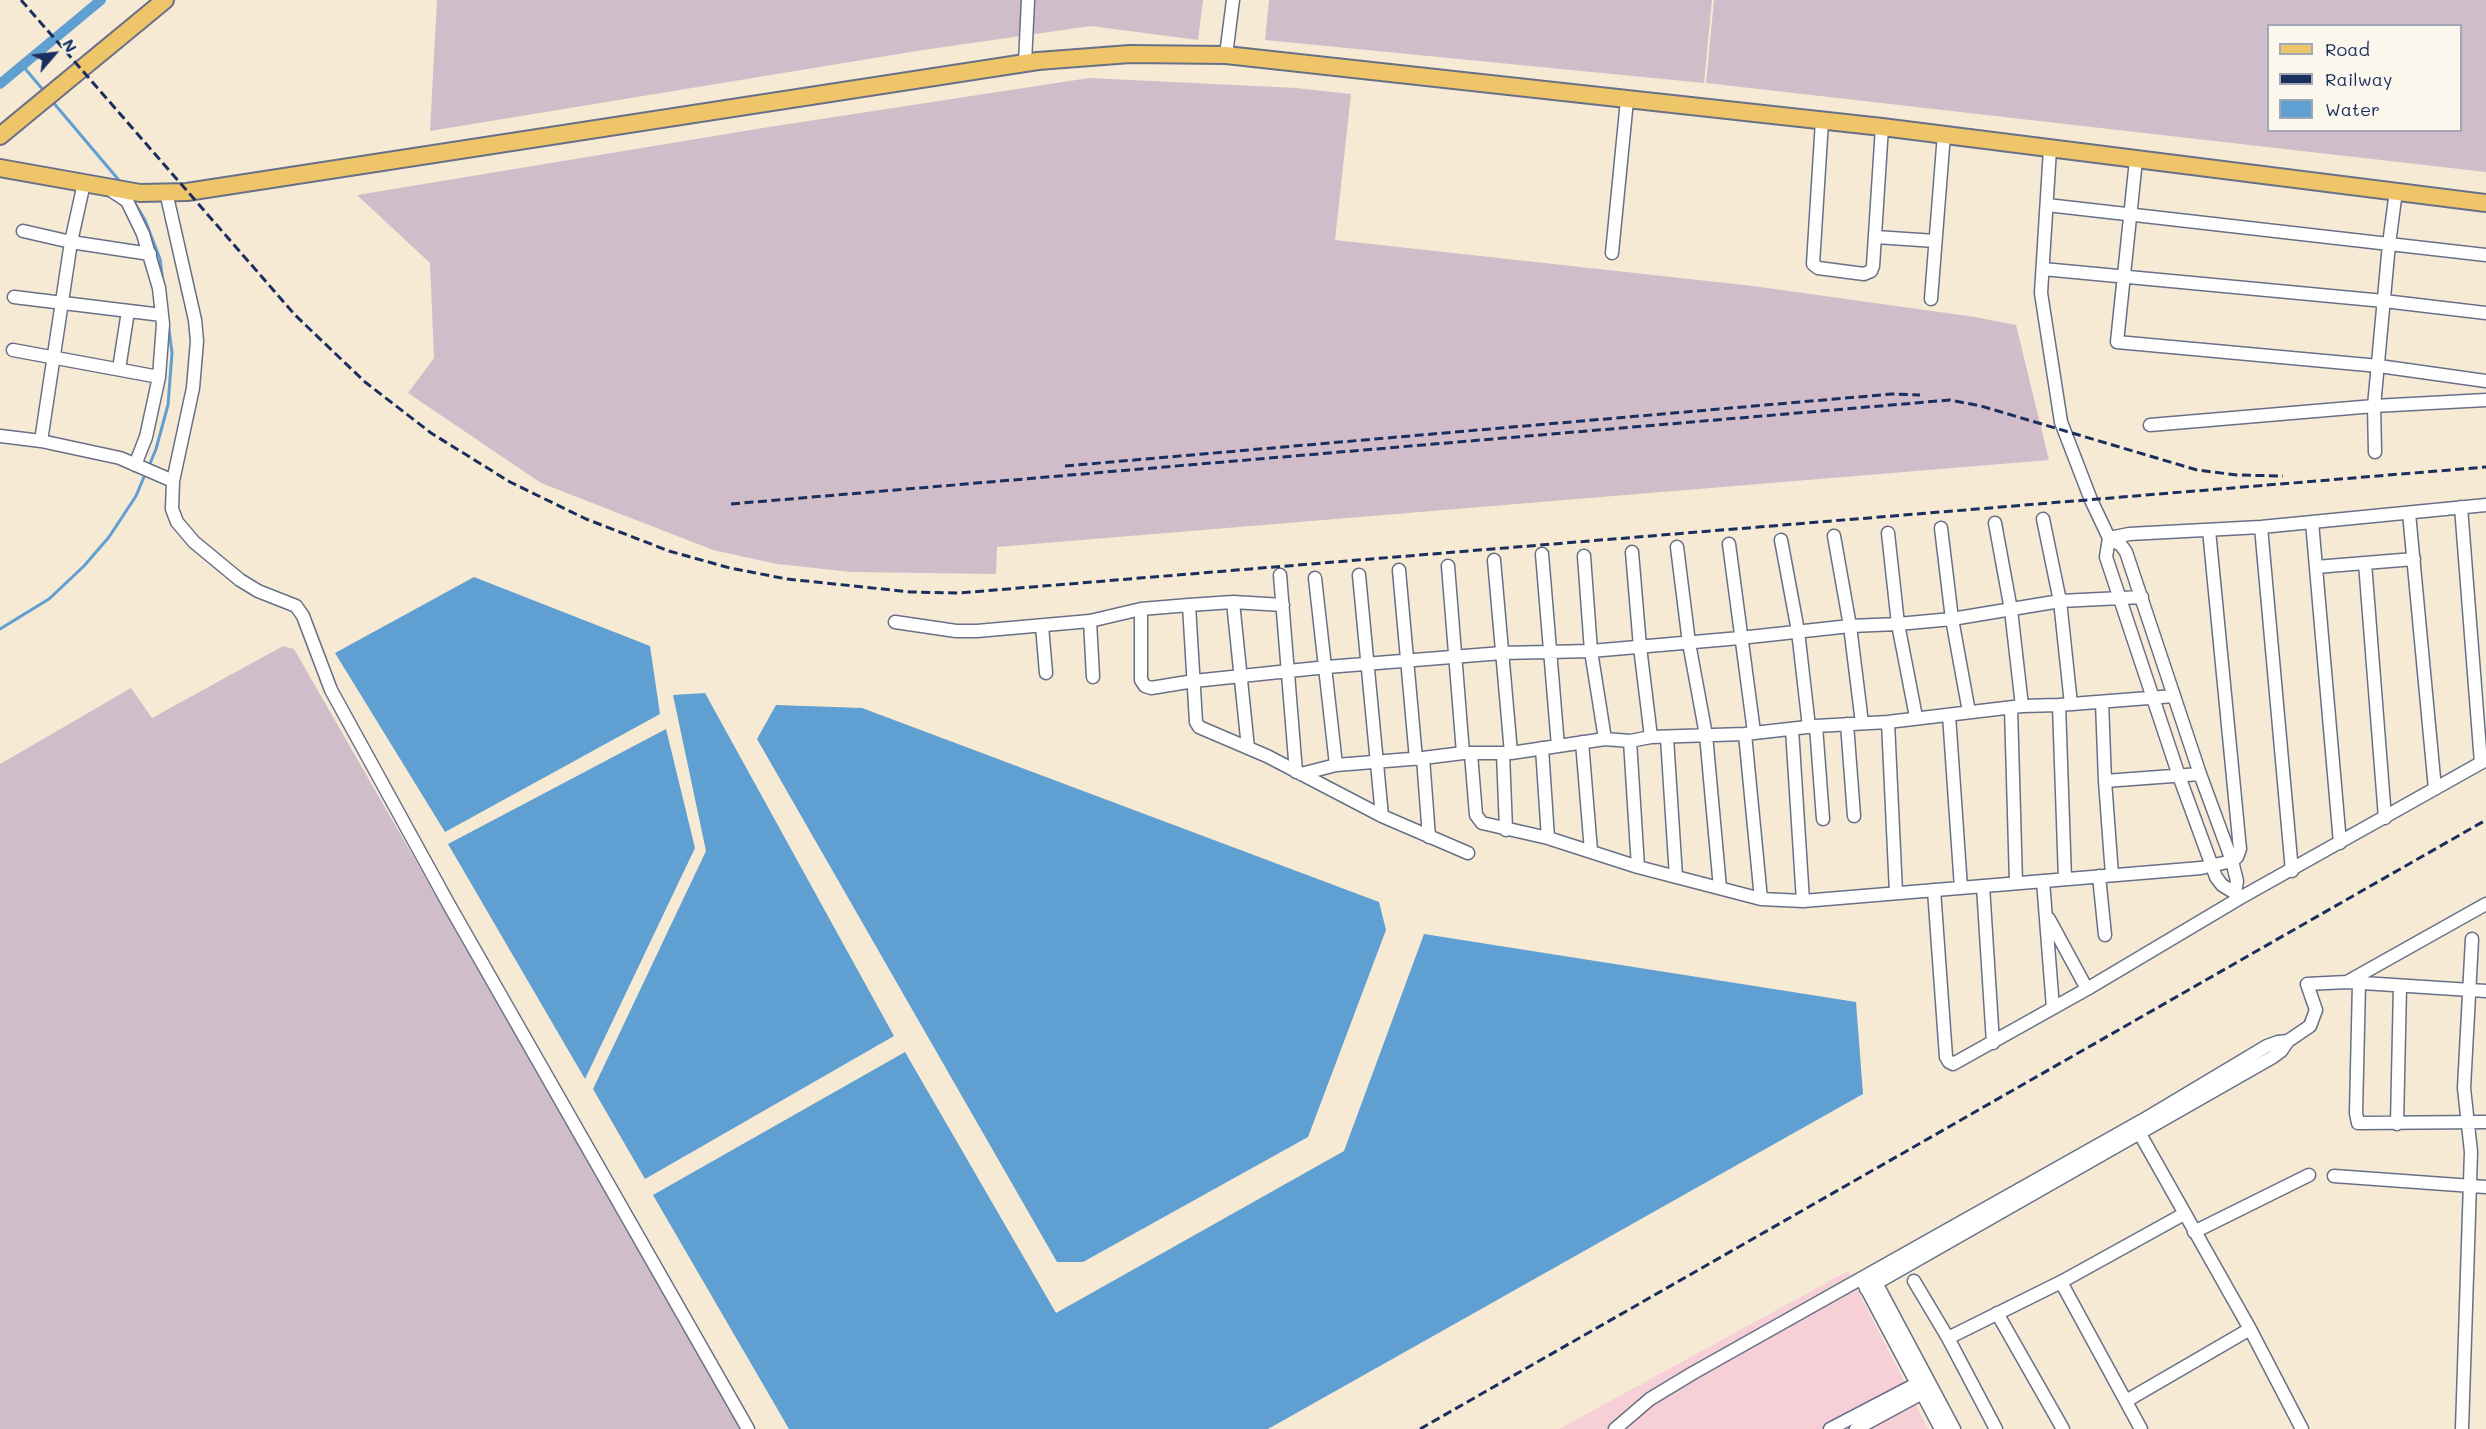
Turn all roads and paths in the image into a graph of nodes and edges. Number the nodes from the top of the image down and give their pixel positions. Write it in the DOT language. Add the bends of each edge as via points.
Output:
graph roads {
  1 [pos="165,0"];
  2 [pos="1028,0"];
  3 [pos="1233,0"];
  4 [pos="1226,55"];
  5 [pos="1025,63"];
  6 [pos="1627,100"];
  7 [pos="1822,121"];
  8 [pos="1882,127"];
  9 [pos="1944,135"];
  10 [pos="0,136"];
  11 [pos="2050,149"];
  12 [pos="2136,160"];
  13 [pos="0,168"];
  14 [pos="84,183"];
  15 [pos="110,188"];
  16 [pos="2396,191"];
  17 [pos="166,192"];
  18 [pos="2486,203"];
  19 [pos="2047,205"];
  20 [pos="2130,214"];
  21 [pos="23,231"];
  22 [pos="1876,237"];
  23 [pos="1935,241"];
  24 [pos="71,242"];
  25 [pos="2389,244"];
  26 [pos="1612,253"];
  27 [pos="150,254"];
  28 [pos="2486,255"];
  29 [pos="2043,269"];
  30 [pos="2124,278"];
  31 [pos="14,297"];
  32 [pos="1931,299"];
  33 [pos="62,301"];
  34 [pos="2384,301"];
  35 [pos="128,311"];
  36 [pos="2486,313"];
  37 [pos="162,315"];
  38 [pos="13,350"];
  39 [pos="53,357"];
  40 [pos="2379,366"];
  41 [pos="119,369"];
  42 [pos="159,377"];
  43 [pos="2486,381"];
  44 [pos="2486,400"];
  45 [pos="2374,406"];
  46 [pos="2150,425"];
  47 [pos="0,436"];
  48 [pos="41,441"];
  49 [pos="2375,452"];
  50 [pos="138,466"];
  51 [pos="173,481"];
  52 [pos="2486,505"];
  53 [pos="2461,507"];
  54 [pos="2409,513"];
  55 [pos="2043,519"];
  56 [pos="2312,522"];
  57 [pos="1995,523"];
  58 [pos="2261,527"];
  59 [pos="1941,528"];
  60 [pos="2210,530"];
  61 [pos="1888,533"];
  62 [pos="1834,536"];
  63 [pos="2109,538"];
  64 [pos="1781,540"];
  65 [pos="1729,544"];
  66 [pos="1677,547"];
  67 [pos="1632,552"];
  68 [pos="1542,554"];
  69 [pos="1584,556"];
  70 [pos="2414,559"];
  71 [pos="1494,560"];
  72 [pos="2365,563"];
  73 [pos="1448,566"];
  74 [pos="2316,567"];
  75 [pos="1399,570"];
  76 [pos="1359,575"];
  77 [pos="1280,576"];
  78 [pos="1315,578"];
  79 [pos="2142,597"];
  80 [pos="2121,600"];
  81 [pos="1233,602"];
  82 [pos="2060,602"];
  83 [pos="1189,605"];
  84 [pos="1283,605"];
  85 [pos="1142,609"];
  86 [pos="2012,610"];
  87 [pos="1952,619"];
  88 [pos="1090,621"];
  89 [pos="896,622"];
  90 [pos="1899,624"];
  91 [pos="1042,626"];
  92 [pos="1850,626"];
  93 [pos="1798,631"];
  94 [pos="1740,638"];
  95 [pos="1689,642"];
  96 [pos="1640,647"];
  97 [pos="1550,651"];
  98 [pos="1592,651"];
  99 [pos="1502,653"];
  100 [pos="1456,658"];
  101 [pos="1408,661"];
  102 [pos="1366,665"];
  103 [pos="1327,667"];
  104 [pos="1288,671"];
  105 [pos="1046,673"];
  106 [pos="1240,675"];
  107 [pos="1093,676"];
  108 [pos="1194,681"];
  109 [pos="2174,696"];
  110 [pos="2155,700"];
  111 [pos="2102,702"];
  112 [pos="2065,704"];
  113 [pos="2017,707"];
  114 [pos="1968,712"];
  115 [pos="1949,715"];
  116 [pos="1916,717"];
  117 [pos="1862,723"];
  118 [pos="1888,723"];
  119 [pos="1847,724"];
  120 [pos="1813,726"];
  121 [pos="1792,729"];
  122 [pos="1750,733"];
  123 [pos="1706,735"];
  124 [pos="1651,737"];
  125 [pos="1667,738"];
  126 [pos="1605,739"];
  127 [pos="1630,741"];
  128 [pos="1582,742"];
  129 [pos="1558,746"];
  130 [pos="1248,748"];
  131 [pos="1542,748"];
  132 [pos="1467,753"];
  133 [pos="1507,753"];
  134 [pos="1419,759"];
  135 [pos="2483,762"];
  136 [pos="1376,763"];
  137 [pos="1336,765"];
  138 [pos="1298,773"];
  139 [pos="2200,774"];
  140 [pos="2179,776"];
  141 [pos="2105,781"];
  142 [pos="2435,789"];
  143 [pos="1382,816"];
  144 [pos="1854,816"];
  145 [pos="2385,818"];
  146 [pos="1824,819"];
  147 [pos="1506,830"];
  148 [pos="1429,837"];
  149 [pos="1548,838"];
  150 [pos="2340,843"];
  151 [pos="1591,851"];
  152 [pos="1468,854"];
  153 [pos="2232,861"];
  154 [pos="1638,867"];
  155 [pos="2212,867"];
  156 [pos="2292,870"];
  157 [pos="2112,875"];
  158 [pos="2099,876"];
  159 [pos="1676,877"];
  160 [pos="2065,879"];
  161 [pos="2043,881"];
  162 [pos="2016,884"];
  163 [pos="1983,886"];
  164 [pos="1720,888"];
  165 [pos="1961,888"];
  166 [pos="1934,890"];
  167 [pos="1896,893"];
  168 [pos="1761,899"];
  169 [pos="1803,901"];
  170 [pos="2486,904"];
  171 [pos="2480,911"];
  172 [pos="2046,914"];
  173 [pos="2105,935"];
  174 [pos="2472,939"];
  175 [pos="2353,982"];
  176 [pos="2400,986"];
  177 [pos="2087,989"];
  178 [pos="2468,990"];
  179 [pos="2486,991"];
  180 [pos="2053,1008"];
  181 [pos="2288,1041"];
  182 [pos="1993,1043"];
  183 [pos="2468,1121"];
  184 [pos="2486,1122"];
  185 [pos="2397,1124"];
  186 [pos="2140,1134"];
  187 [pos="2309,1175"];
  188 [pos="2334,1176"];
  189 [pos="2470,1187"];
  190 [pos="2486,1187"];
  191 [pos="2184,1214"];
  192 [pos="2194,1232"];
  193 [pos="1869,1281"];
  194 [pos="1914,1281"];
  195 [pos="2061,1282"];
  196 [pos="1997,1313"];
  197 [pos="2250,1329"];
  198 [pos="1948,1338"];
  199 [pos="1924,1386"];
  200 [pos="2126,1401"];
  201 [pos="748,1429"];
  202 [pos="1615,1429"];
  203 [pos="1830,1429"];
  204 [pos="1856,1429"];
  205 [pos="1941,1429"];
  206 [pos="1954,1429"];
  207 [pos="1996,1429"];
  208 [pos="2063,1429"];
  209 [pos="2141,1429"];
  210 [pos="2302,1429"];
  211 [pos="2462,1429"];
  1 -- 10 [label="main road"];
  2 -- 5 [label="street"];
  3 -- 4 [label="street"];
  4 -- 5 [label="main road" via="1130,54"];
  4 -- 6 [label="main road"];
  5 -- 17 [label="main road"];
  6 -- 7 [label="main road"];
  6 -- 26 [label="street"];
  7 -- 8 [label="main road"];
  7 -- 22 [label="street" via="1812,264 1868,273 1873,266"];
  8 -- 9 [label="main road"];
  8 -- 22 [label="street"];
  9 -- 11 [label="main road"];
  9 -- 23 [label="street"];
  11 -- 12 [label="main road"];
  11 -- 19 [label="street"];
  12 -- 16 [label="main road"];
  12 -- 20 [label="street"];
  13 -- 14 [label="main road"];
  14 -- 15 [label="main road"];
  14 -- 24 [label="street"];
  15 -- 17 [label="main road"];
  15 -- 27 [label="street" via="127,201"];
  16 -- 18 [label="main road"];
  16 -- 25 [label="street"];
  17 -- 51 [label="street" via="197,341 193,388"];
  19 -- 20 [label="street"];
  19 -- 29 [label="street"];
  20 -- 25 [label="street"];
  20 -- 30 [label="street"];
  21 -- 24 [label="street"];
  22 -- 23 [label="street"];
  23 -- 32 [label="street"];
  24 -- 27 [label="street"];
  24 -- 33 [label="street"];
  25 -- 28 [label="street"];
  25 -- 34 [label="street"];
  27 -- 37 [label="street"];
  29 -- 30 [label="street"];
  29 -- 63 [label="street" via="2041,293 2061,422"];
  30 -- 34 [label="street"];
  30 -- 40 [label="street" via="2117,342"];
  31 -- 33 [label="street"];
  33 -- 35 [label="street"];
  33 -- 39 [label="street"];
  34 -- 36 [label="street"];
  34 -- 40 [label="street"];
  35 -- 37 [label="street"];
  35 -- 41 [label="street"];
  37 -- 42 [label="street"];
  38 -- 39 [label="street"];
  39 -- 41 [label="street"];
  39 -- 48 [label="street"];
  40 -- 43 [label="street"];
  40 -- 45 [label="street"];
  41 -- 42 [label="street"];
  42 -- 50 [label="street"];
  44 -- 45 [label="street"];
  45 -- 46 [label="street"];
  45 -- 49 [label="street"];
  47 -- 48 [label="street"];
  48 -- 50 [label="street" via="120,458"];
  50 -- 51 [label="street"];
  51 -- 201 [label="street" via="172,508 185,533 240,580 296,606 303,616 331,690"];
  52 -- 53 [label="street"];
  53 -- 54 [label="street"];
  53 -- 135 [label="street"];
  54 -- 56 [label="street"];
  54 -- 70 [label="street"];
  55 -- 82 [label="street"];
  56 -- 58 [label="street"];
  56 -- 74 [label="street"];
  57 -- 86 [label="street"];
  58 -- 60 [label="street"];
  58 -- 156 [label="street"];
  59 -- 87 [label="street"];
  60 -- 63 [label="street"];
  60 -- 153 [label="street" via="2240,839 2240,849"];
  61 -- 90 [label="street"];
  62 -- 92 [label="street"];
  63 -- 79 [label="street" via="2124,547"];
  63 -- 80 [label="street" via="2106,557"];
  64 -- 93 [label="street"];
  65 -- 94 [label="street"];
  66 -- 95 [label="street"];
  67 -- 96 [label="street"];
  68 -- 97 [label="street"];
  69 -- 98 [label="street"];
  70 -- 72 [label="street"];
  70 -- 142 [label="street"];
  71 -- 99 [label="street"];
  72 -- 74 [label="street"];
  72 -- 145 [label="street"];
  73 -- 100 [label="street"];
  74 -- 150 [label="street"];
  75 -- 101 [label="street"];
  76 -- 102 [label="street"];
  77 -- 84 [label="street"];
  78 -- 103 [label="street"];
  79 -- 80 [label="street"];
  79 -- 109 [label="street"];
  80 -- 82 [label="street"];
  80 -- 110 [label="street"];
  81 -- 83 [label="street"];
  81 -- 84 [label="street"];
  81 -- 106 [label="street"];
  82 -- 86 [label="street"];
  82 -- 112 [label="street"];
  83 -- 85 [label="street"];
  83 -- 108 [label="street"];
  84 -- 104 [label="street"];
  85 -- 88 [label="street"];
  85 -- 108 [label="street" via="1143,684 1150,688"];
  86 -- 87 [label="street"];
  86 -- 113 [label="street"];
  87 -- 90 [label="street"];
  87 -- 114 [label="street"];
  88 -- 91 [label="street"];
  88 -- 107 [label="street"];
  89 -- 91 [label="street" via="967,631"];
  90 -- 92 [label="street"];
  90 -- 116 [label="street"];
  91 -- 105 [label="street"];
  92 -- 93 [label="street"];
  92 -- 117 [label="street"];
  93 -- 94 [label="street"];
  93 -- 120 [label="street"];
  94 -- 95 [label="street"];
  94 -- 122 [label="street"];
  95 -- 96 [label="street"];
  95 -- 123 [label="street"];
  96 -- 98 [label="street"];
  96 -- 124 [label="street"];
  97 -- 98 [label="street"];
  97 -- 99 [label="street"];
  97 -- 129 [label="street"];
  98 -- 126 [label="street"];
  99 -- 100 [label="street"];
  99 -- 133 [label="street"];
  100 -- 101 [label="street"];
  100 -- 132 [label="street"];
  101 -- 102 [label="street"];
  101 -- 134 [label="street"];
  102 -- 103 [label="street"];
  102 -- 136 [label="street"];
  103 -- 104 [label="street"];
  103 -- 137 [label="street"];
  104 -- 106 [label="street"];
  104 -- 138 [label="street"];
  106 -- 108 [label="street"];
  106 -- 130 [label="street"];
  108 -- 130 [label="street" via="1199,726"];
  109 -- 110 [label="street"];
  109 -- 139 [label="street"];
  110 -- 111 [label="street"];
  110 -- 140 [label="street"];
  111 -- 112 [label="street"];
  111 -- 141 [label="street"];
  112 -- 113 [label="street"];
  112 -- 160 [label="street"];
  113 -- 114 [label="street"];
  113 -- 162 [label="street"];
  114 -- 115 [label="street"];
  115 -- 116 [label="street"];
  115 -- 165 [label="street"];
  116 -- 118 [label="street"];
  117 -- 118 [label="street"];
  117 -- 119 [label="street"];
  118 -- 167 [label="street"];
  119 -- 120 [label="street"];
  119 -- 144 [label="street"];
  120 -- 121 [label="street"];
  120 -- 146 [label="street"];
  121 -- 122 [label="street"];
  121 -- 169 [label="street"];
  122 -- 123 [label="street"];
  122 -- 168 [label="street"];
  123 -- 125 [label="street"];
  123 -- 164 [label="street"];
  124 -- 125 [label="street"];
  124 -- 127 [label="street"];
  125 -- 159 [label="street"];
  126 -- 127 [label="street"];
  126 -- 128 [label="street"];
  127 -- 154 [label="street"];
  128 -- 129 [label="street"];
  128 -- 151 [label="street"];
  129 -- 131 [label="street"];
  130 -- 138 [label="street"];
  131 -- 133 [label="street"];
  131 -- 149 [label="street"];
  132 -- 133 [label="street"];
  132 -- 134 [label="street"];
  132 -- 147 [label="street" via="1477,819"];
  133 -- 147 [label="street"];
  134 -- 136 [label="street"];
  134 -- 148 [label="street"];
  135 -- 142 [label="street"];
  136 -- 137 [label="street"];
  136 -- 143 [label="street"];
  137 -- 138 [label="street"];
  138 -- 143 [label="street"];
  139 -- 140 [label="street"];
  139 -- 153 [label="street"];
  140 -- 141 [label="street"];
  140 -- 155 [label="street"];
  141 -- 157 [label="street"];
  142 -- 145 [label="street"];
  143 -- 148 [label="street"];
  145 -- 150 [label="street"];
  147 -- 149 [label="street"];
  148 -- 152 [label="street"];
  149 -- 151 [label="street"];
  150 -- 156 [label="street"];
  151 -- 154 [label="street"];
  153 -- 155 [label="street"];
  153 -- 155 [label="street" via="2237,880 2235,893 2222,885"];
  154 -- 159 [label="street"];
  155 -- 157 [label="street"];
  156 -- 177 [label="street"];
  157 -- 158 [label="street"];
  158 -- 160 [label="street"];
  158 -- 173 [label="street"];
  159 -- 164 [label="street"];
  160 -- 161 [label="street"];
  161 -- 162 [label="street"];
  161 -- 172 [label="street"];
  162 -- 163 [label="street"];
  163 -- 165 [label="street"];
  163 -- 182 [label="street"];
  164 -- 168 [label="street"];
  165 -- 166 [label="street"];
  166 -- 167 [label="street"];
  166 -- 182 [label="street" via="1946,1057 1949,1062 1958,1063"];
  167 -- 169 [label="street"];
  168 -- 169 [label="street"];
  170 -- 171 [label="street"];
  171 -- 175 [label="street"];
  172 -- 177 [label="street"];
  172 -- 180 [label="street"];
  174 -- 178 [label="street"];
  175 -- 176 [label="street"];
  175 -- 181 [label="street" via="2307,984 2316,1010 2310,1026"];
  175 -- 185 [label="street" via="2356,1119 2364,1125"];
  176 -- 178 [label="street"];
  176 -- 185 [label="street"];
  177 -- 180 [label="street"];
  178 -- 179 [label="street"];
  178 -- 183 [label="street" via="2464,1088"];
  180 -- 182 [label="street"];
  181 -- 186 [label="street" via="2272,1057"];
  181 -- 193 [label="street" via="2267,1046"];
  183 -- 184 [label="street"];
  183 -- 185 [label="street"];
  183 -- 189 [label="street"];
  186 -- 191 [label="street"];
  186 -- 193 [label="street"];
  187 -- 192 [label="street"];
  188 -- 189 [label="street"];
  189 -- 190 [label="street"];
  189 -- 211 [label="street"];
  191 -- 192 [label="street"];
  191 -- 195 [label="street"];
  192 -- 197 [label="street"];
  193 -- 199 [label="street"];
  193 -- 202 [label="street" via="1650,1399"];
  194 -- 198 [label="street"];
  195 -- 196 [label="street"];
  195 -- 200 [label="street"];
  196 -- 198 [label="street"];
  196 -- 208 [label="street"];
  197 -- 200 [label="street"];
  197 -- 210 [label="street"];
  198 -- 207 [label="street"];
  199 -- 203 [label="street"];
  199 -- 204 [label="street"];
  199 -- 205 [label="street"];
  199 -- 206 [label="street"];
  200 -- 209 [label="street"];
}
